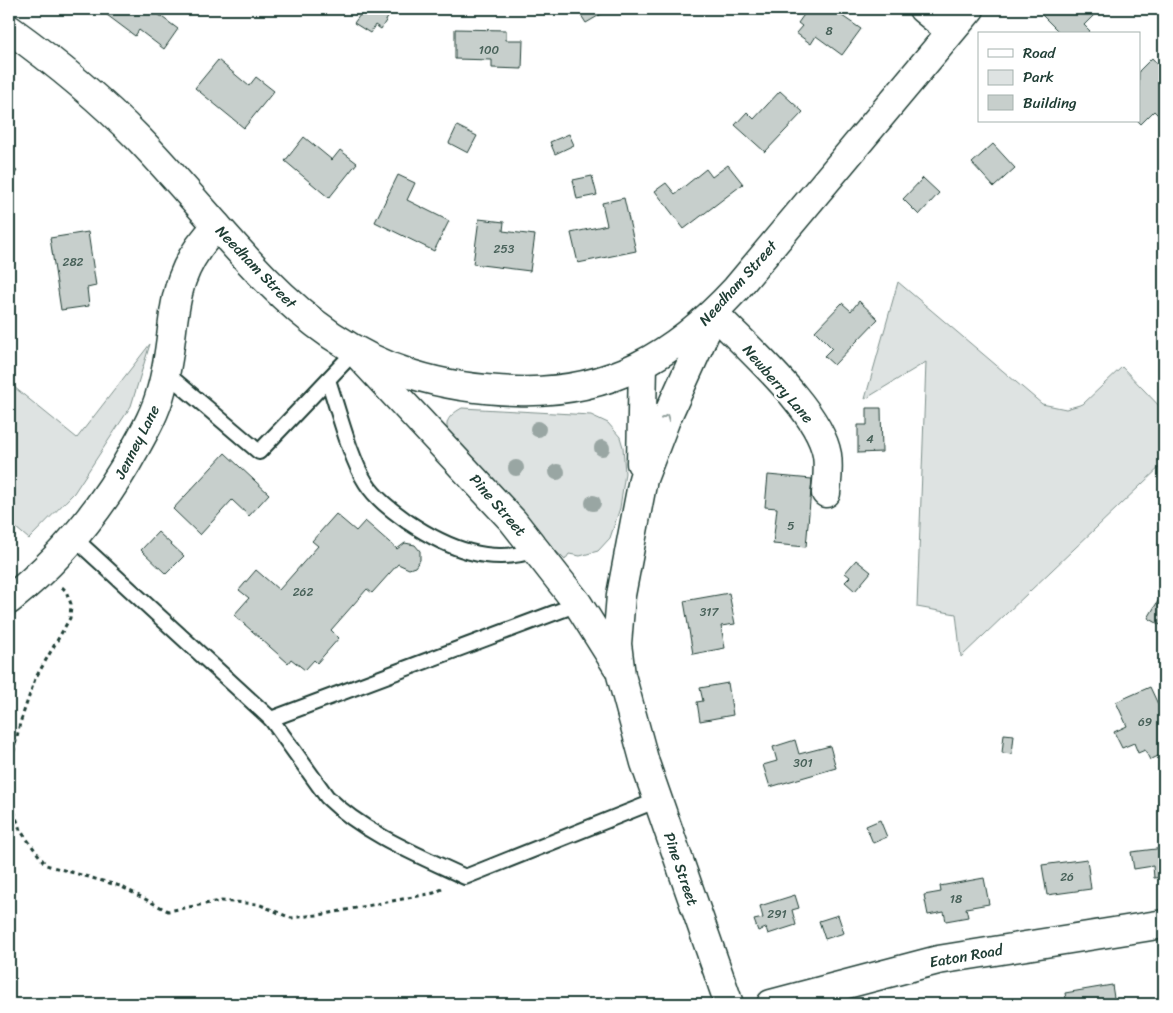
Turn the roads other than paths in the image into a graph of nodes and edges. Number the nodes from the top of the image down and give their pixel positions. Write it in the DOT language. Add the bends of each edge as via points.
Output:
graph roads {
  1 [pos="923,9"];
  2 [pos="970,9"];
  3 [pos="9,29"];
  4 [pos="950,31"];
  5 [pos="217,226"];
  6 [pos="714,313"];
  7 [pos="355,351"];
  8 [pos="643,364"];
  9 [pos="165,372"];
  10 [pos="328,380"];
  11 [pos="826,493"];
  12 [pos="639,497"];
  13 [pos="74,538"];
  14 [pos="536,550"];
  15 [pos="9,600"];
  16 [pos="578,604"];
  17 [pos="621,675"];
  18 [pos="271,720"];
  19 [pos="658,800"];
  20 [pos="1164,924"];
  21 [pos="729,1004"];
  22 [pos="771,1004"];
  1 -- 4 [label="street"];
  2 -- 4 [label="street, Needham Street"];
  3 -- 5 [label="street, Needham Street" via="111,112"];
  4 -- 6 [label="street, Needham Street"];
  5 -- 7 [label="street, Needham Street" via="291,306"];
  5 -- 9 [label="street, Jenney Lane" via="197,248 180,282"];
  6 -- 8 [label="street, Needham Street" via="683,340"];
  6 -- 11 [label="street, Newberry Lane" via="810,418 827,454"];
  12 -- 6 [label="street, Pine Street, one-way" via="660,433"];
  7 -- 8 [label="street, Needham Street" via="424,377 496,390 575,388 618,376"];
  7 -- 10 [label="lane"];
  7 -- 14 [label="street, Pine Street" via="497,502"];
  8 -- 12 [label="street, Pine Street"];
  9 -- 10 [label="lane" via="259,452"];
  9 -- 13 [label="street, Jenney Lane" via="157,405 116,484"];
  10 -- 14 [label="lane" via="359,469 366,483 387,506 434,539 468,552 501,556"];
  12 -- 17 [label="street, Pine Street" via="619,612"];
  13 -- 15 [label="street, Jenney Lane"];
  13 -- 18 [label="lane"];
  14 -- 16 [label="street, Pine Street"];
  16 -- 17 [label="street, Pine Street" via="605,643"];
  16 -- 18 [label="lane"];
  17 -- 19 [label="street, Pine Street"];
  18 -- 19 [label="lane" via="338,807 369,829 465,877"];
  19 -- 21 [label="street, Pine Street"];
  20 -- 22 [label="street, Eaton Road" via="938,960"];
}
